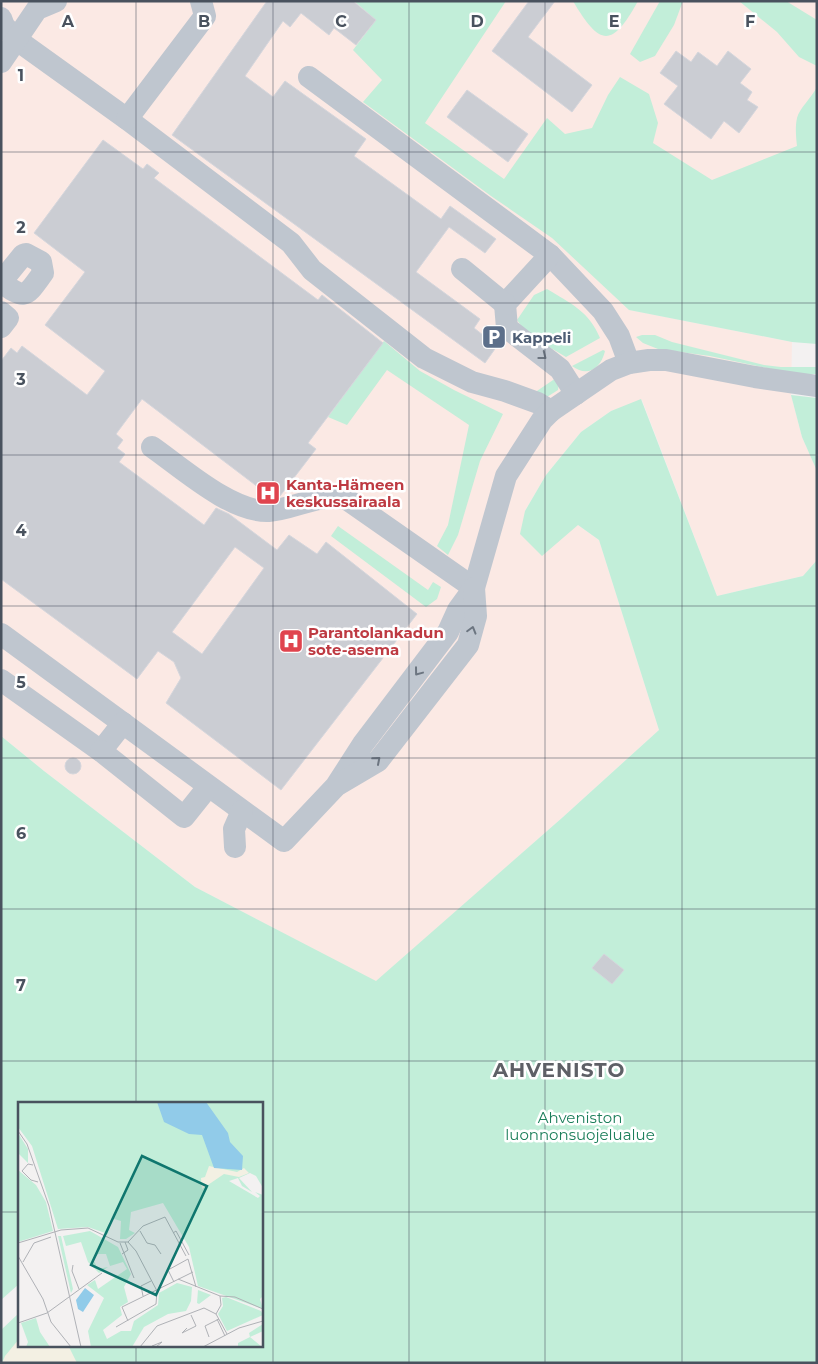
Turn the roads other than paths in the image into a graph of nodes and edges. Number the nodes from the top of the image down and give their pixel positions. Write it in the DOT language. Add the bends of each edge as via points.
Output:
graph roads {
  1 [pos="56,1"];
  2 [pos="201,1"];
  3 [pos="1,18"];
  4 [pos="17,40"];
  5 [pos="1,62"];
  6 [pos="309,77"];
  7 [pos="127,118"];
  8 [pos="550,255"];
  9 [pos="462,269"];
  10 [pos="505,304"];
  11 [pos="1,312"];
  12 [pos="1,327"];
  13 [pos="629,363"];
  14 [pos="817,386"];
  15 [pos="576,394"];
  16 [pos="551,411"];
  17 [pos="152,447"];
  18 [pos="474,588"];
  19 [pos="1,634"];
  20 [pos="1,680"];
  21 [pos="123,723"];
  22 [pos="101,751"];
  23 [pos="208,787"];
  24 [pos="242,811"];
  25 [pos="235,847"];
  1 -- 4 [label="street" via="38,9"];
  2 -- 7 [label="street" via="205,16"];
  3 -- 4 [label="street"];
  4 -- 5 [label="street"];
  4 -- 7 [label="street"];
  6 -- 8 [label="street"];
  7 -- 16 [label="street" via="291,243 312,270 424,358 472,382 538,402"];
  8 -- 10 [label="street"];
  8 -- 13 [label="street" via="603,311"];
  9 -- 10 [label="street"];
  10 -- 15 [label="street, one-way" via="507,328 560,369"];
  11 -- 12 [label="street" via="8,318"];
  13 -- 14 [label="street" via="666,360"];
  13 -- 15 [label="street" via="611,370"];
  15 -- 16 [label="street"];
  16 -- 18 [label="street" via="506,476"];
  17 -- 18 [label="street" via="229,501 254,509 269,511 319,499 345,498"];
  18 -- 24 [label="street" via="476,616 468,645 378,761 336,786 284,841"];
  19 -- 21 [label="street"];
  20 -- 22 [label="street"];
  21 -- 22 [label="street"];
  21 -- 23 [label="street"];
  22 -- 23 [label="street" via="184,818"];
  23 -- 24 [label="street"];
  24 -- 25 [label="street" via="234,829"];
}
